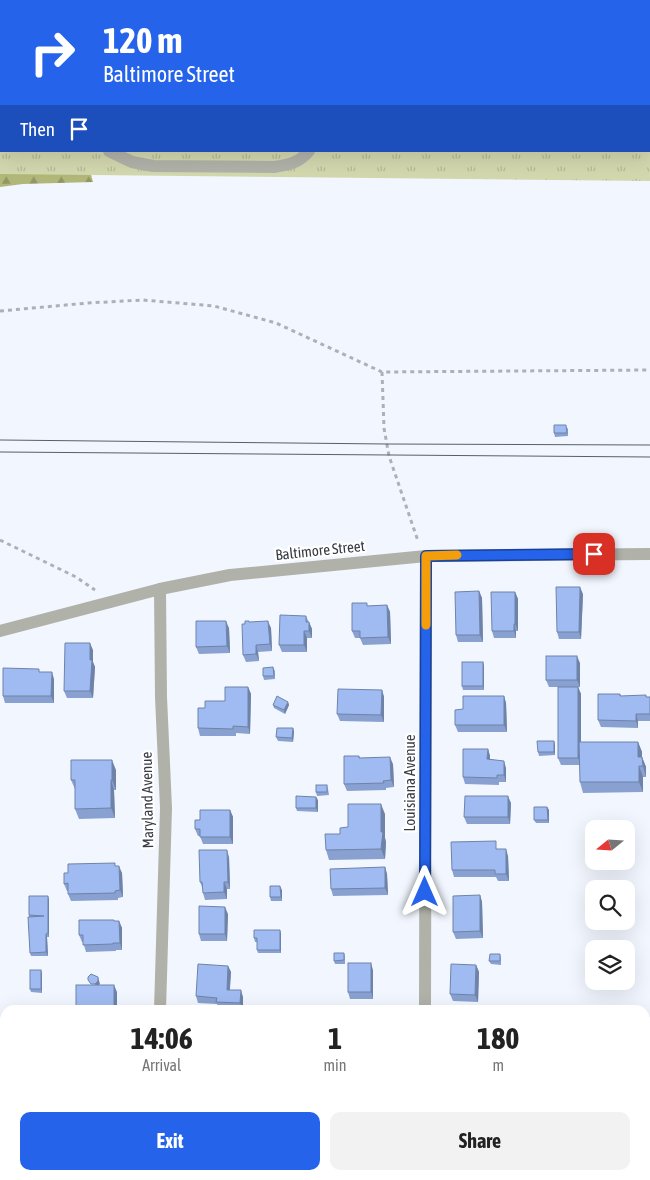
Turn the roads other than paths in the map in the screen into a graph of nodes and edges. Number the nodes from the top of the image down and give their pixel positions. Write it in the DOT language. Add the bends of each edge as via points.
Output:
graph roads {
  1 [pos="111,152"];
  2 [pos="308,152"];
  3 [pos="650,554"];
  4 [pos="426,556"];
  5 [pos="160,589"];
  6 [pos="0,631"];
  7 [pos="160,1005"];
  8 [pos="425,1005"];
  1 -- 2 [label="street" via="132,162 153,166 274,167 290,165"];
  3 -- 4 [label="street, Baltimore Street"];
  4 -- 5 [label="street, Baltimore Street" via="230,575"];
  4 -- 8 [label="street, Louisiana Avenue"];
  5 -- 6 [label="street, Baltimore Street"];
  5 -- 7 [label="street, Maryland Avenue" via="166,808"];
}
